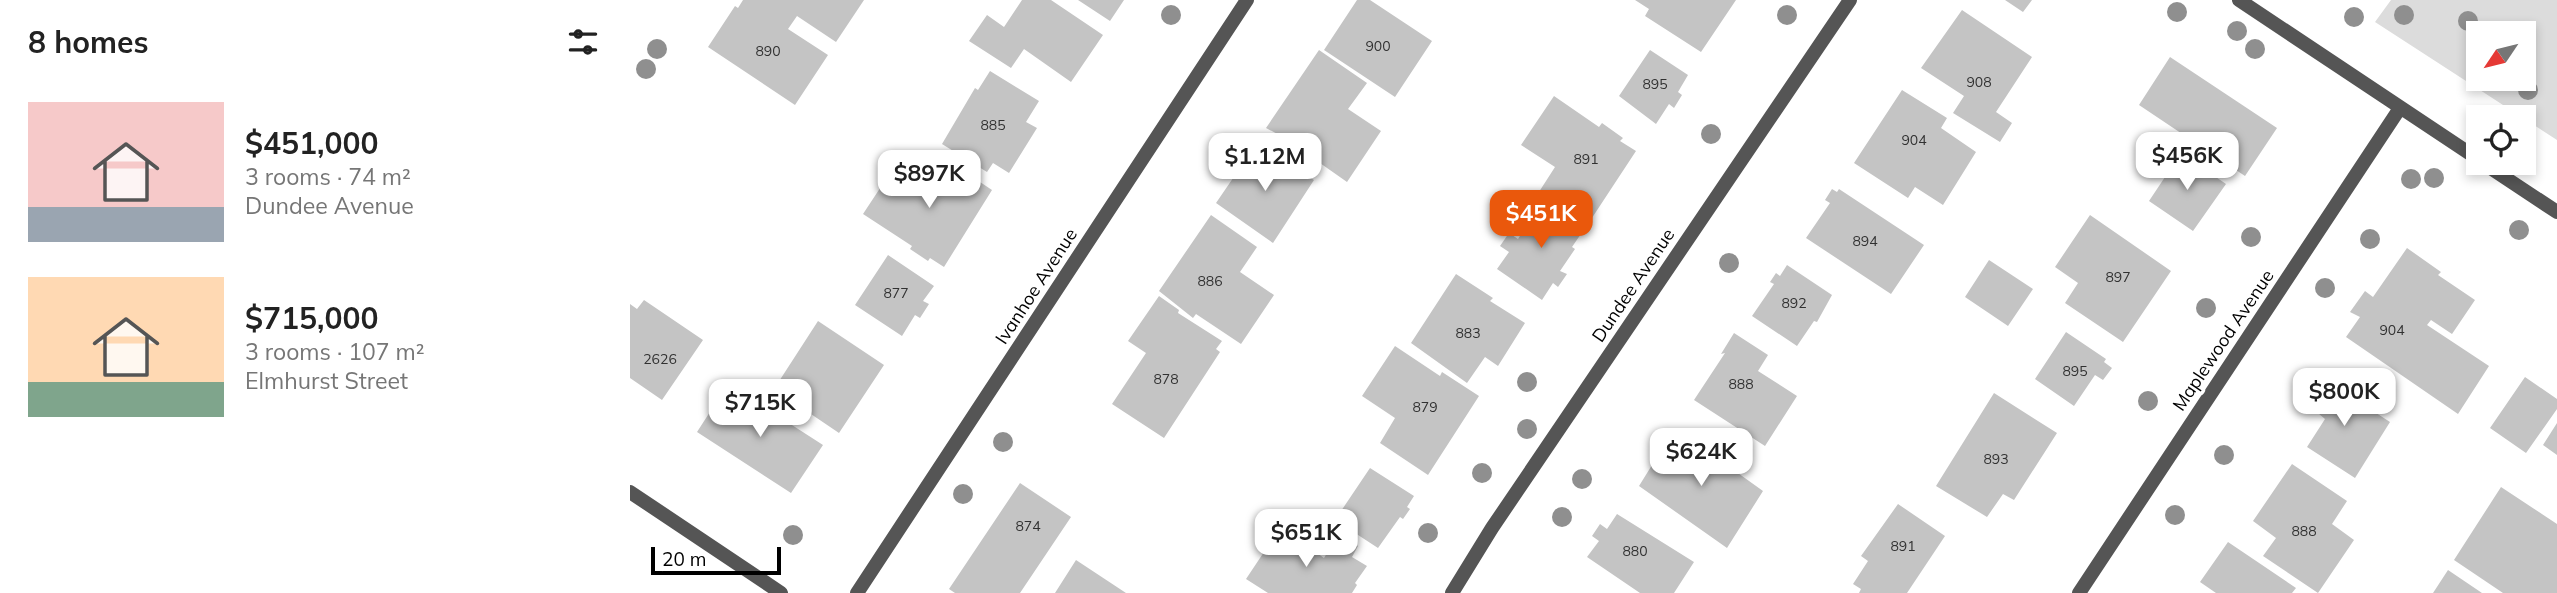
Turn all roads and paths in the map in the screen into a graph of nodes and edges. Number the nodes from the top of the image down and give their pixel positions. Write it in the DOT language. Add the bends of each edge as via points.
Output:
graph roads {
  1 [pos="1247,0"];
  2 [pos="1850,0"];
  3 [pos="2239,0"];
  4 [pos="2400,108"];
  5 [pos="2466,151"];
  6 [pos="2501,175"];
  7 [pos="2557,212"];
  8 [pos="630,492"];
  9 [pos="781,593"];
  10 [pos="857,593"];
  11 [pos="1451,593"];
  12 [pos="2079,593"];
  1 -- 10 [label="street, Ivanhoe Avenue"];
  2 -- 11 [label="street, Dundee Avenue"];
  3 -- 4 [label="street"];
  4 -- 5 [label="street"];
  4 -- 12 [label="street, Maplewood Avenue"];
  6 -- 7 [label="street"];
  8 -- 9 [label="street"];
}
